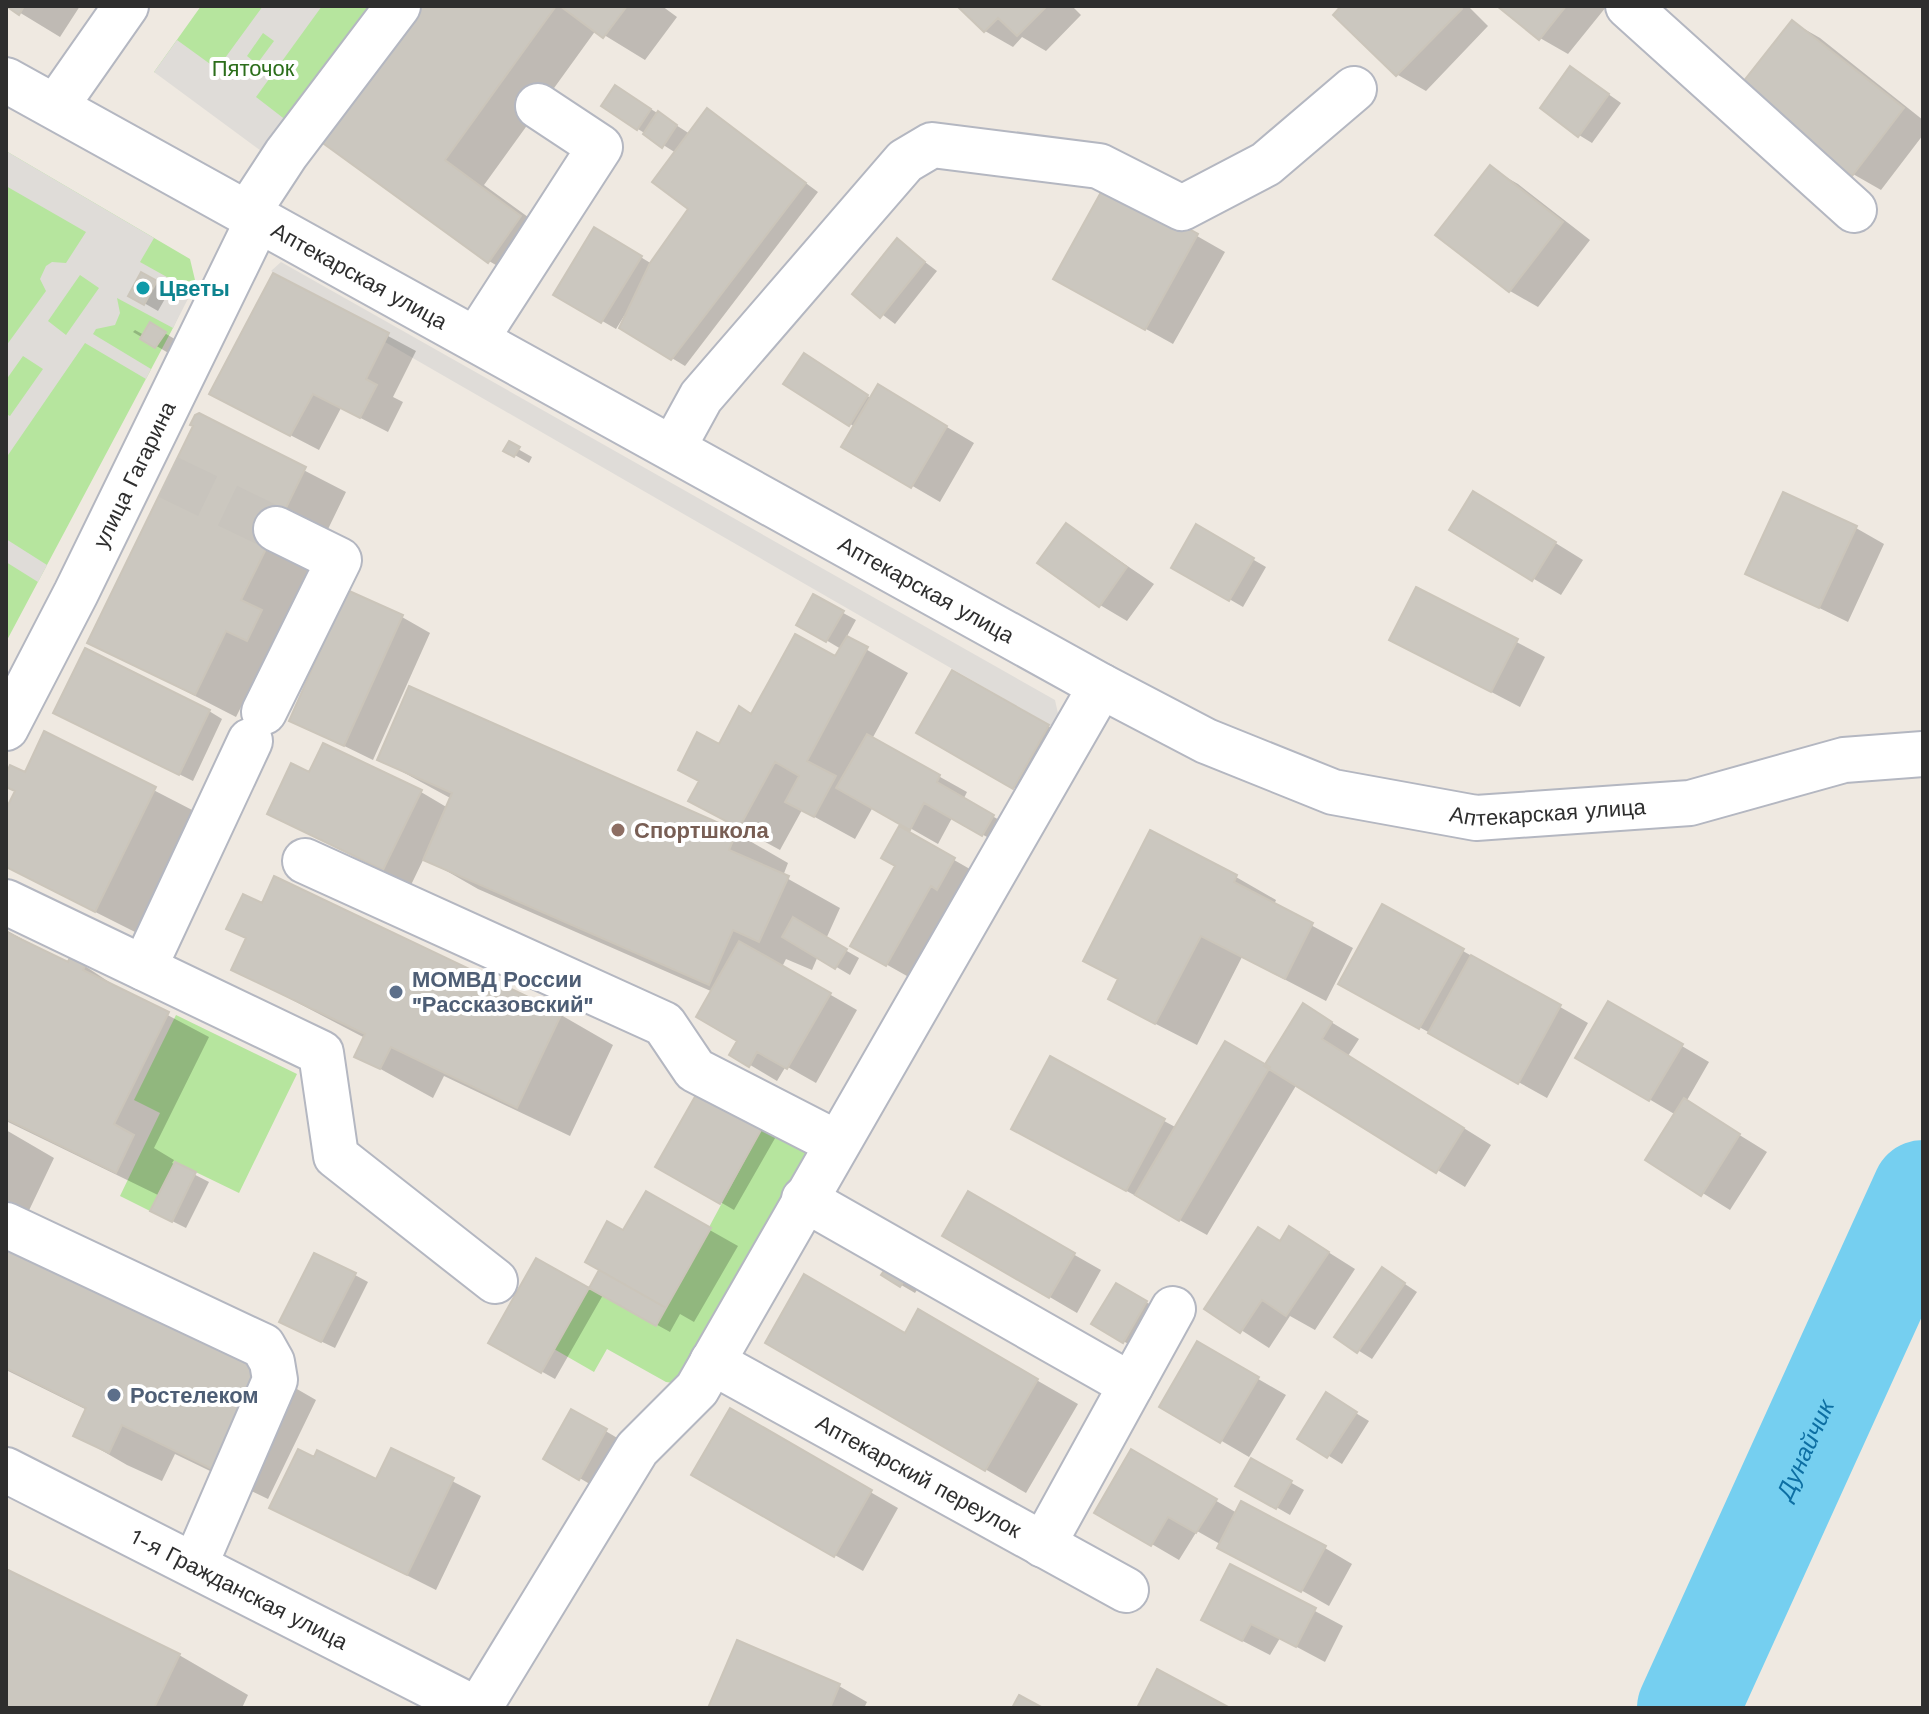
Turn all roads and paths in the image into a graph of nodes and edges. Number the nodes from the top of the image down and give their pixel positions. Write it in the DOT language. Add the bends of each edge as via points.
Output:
graph roads {
  1 [pos="126,6"];
  2 [pos="398,6"];
  3 [pos="1628,6"];
  4 [pos="6,80"];
  5 [pos="1354,89"];
  6 [pos="56,106"];
  7 [pos="538,106"];
  8 [pos="1854,210"];
  9 [pos="254,215"];
  10 [pos="476,339"];
  11 [pos="673,448"];
  12 [pos="276,529"];
  13 [pos="1101,686"];
  14 [pos="6,728"];
  15 [pos="1923,754"];
  16 [pos="305,861"];
  17 [pos="6,902"];
  18 [pos="144,968"];
  19 [pos="837,1143"];
  20 [pos="804,1199"];
  21 [pos="6,1225"];
  22 [pos="495,1281"];
  23 [pos="1173,1309"];
  24 [pos="712,1362"];
  25 [pos="1131,1385"];
  26 [pos="6,1470"];
  27 [pos="1043,1545"];
  28 [pos="195,1565"];
  29 [pos="1126,1590"];
  30 [pos="477,1708"];
  1 -- 6 [label="street"];
  2 -- 9 [label="street, улица Гагарина" via="286,154"];
  3 -- 8 [label="street"];
  4 -- 6 [label="street, Аптекарская улица"];
  5 -- 11 [label="street" via="1266,164 1182,208 1099,166 932,145 905,161 701,397"];
  6 -- 9 [label="street, Аптекарская улица"];
  7 -- 10 [label="street" via="600,147"];
  9 -- 10 [label="street, Аптекарская улица"];
  9 -- 14 [label="street, улица Гагарина" via="154,470"];
  10 -- 11 [label="street, Аптекарская улица"];
  11 -- 13 [label="street, Аптекарская улица"];
  12 -- 18 [label="street" via="339,560"];
  13 -- 15 [label="street, Аптекарская улица" via="1206,741 1333,792 1476,818 1690,803 1844,760"];
  13 -- 19 [label="street"];
  16 -- 19 [label="street" via="664,1024 695,1070"];
  17 -- 18 [label="street"];
  18 -- 22 [label="street" via="321,1053 336,1156"];
  19 -- 20 [label="street"];
  20 -- 24 [label="street"];
  20 -- 25 [label="street"];
  21 -- 28 [label="street" via="263,1346 268,1354 275,1380"];
  23 -- 25 [label="street"];
  24 -- 27 [label="street, Аптекарский переулок"];
  24 -- 30 [label="street" via="697,1389 637,1449"];
  25 -- 27 [label="street"];
  26 -- 28 [label="street, 1-я Гражданская улица"];
  27 -- 29 [label="street, Аптекарский переулок"];
  28 -- 30 [label="street, 1-я Гражданская улица"];
}
